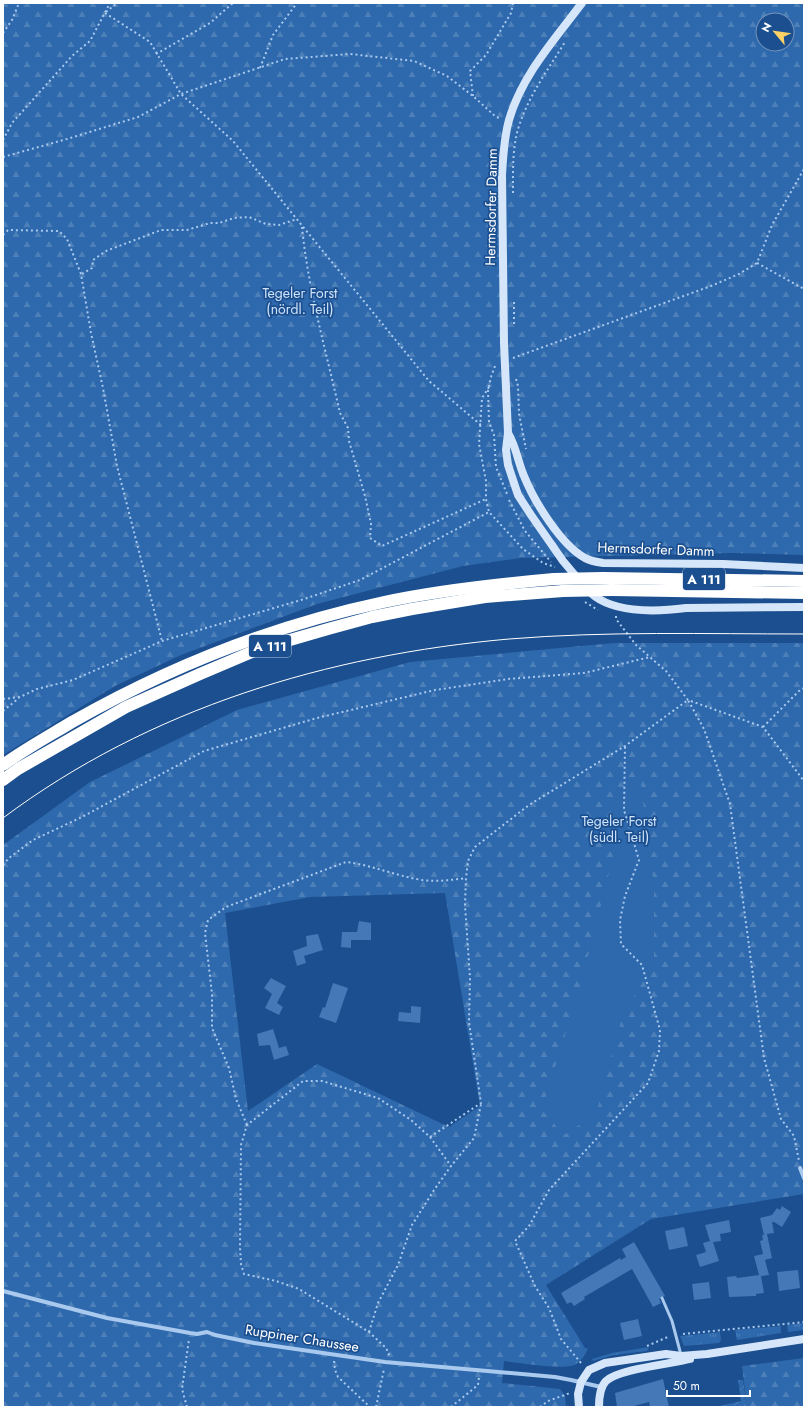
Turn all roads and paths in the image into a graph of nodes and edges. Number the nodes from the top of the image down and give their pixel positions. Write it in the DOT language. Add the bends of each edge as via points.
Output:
graph roads {
  1 [pos="19,3"];
  2 [pos="110,3"];
  3 [pos="116,3"];
  4 [pos="233,3"];
  5 [pos="297,3"];
  6 [pos="513,3"];
  7 [pos="582,3"];
  8 [pos="105,13"];
  9 [pos="3,33"];
  10 [pos="567,39"];
  11 [pos="156,54"];
  12 [pos="260,68"];
  13 [pos="181,94"];
  14 [pos="473,96"];
  15 [pos="496,117"];
  16 [pos="3,140"];
  17 [pos="3,157"];
  18 [pos="804,169"];
  19 [pos="513,199"];
  20 [pos="297,219"];
  21 [pos="302,226"];
  22 [pos="3,235"];
  23 [pos="757,263"];
  24 [pos="81,274"];
  25 [pos="804,289"];
  26 [pos="514,297"];
  27 [pos="514,327"];
  28 [pos="513,352"];
  29 [pos="514,376"];
  30 [pos="489,404"];
  31 [pos="481,425"];
  32 [pos="508,433"];
  33 [pos="527,453"];
  34 [pos="486,499"];
  35 [pos="510,503"];
  36 [pos="489,512"];
  37 [pos="804,568"];
  38 [pos="804,581"];
  39 [pos="804,593"];
  40 [pos="804,608"];
  41 [pos="616,616"];
  42 [pos="162,642"];
  43 [pos="650,657"];
  44 [pos="804,688"];
  45 [pos="20,697"];
  46 [pos="3,699"];
  47 [pos="688,700"];
  48 [pos="3,711"];
  49 [pos="762,726"];
  50 [pos="625,746"];
  51 [pos="3,765"];
  52 [pos="3,780"];
  53 [pos="804,781"];
  54 [pos="3,865"];
  55 [pos="466,878"];
  56 [pos="481,1103"];
  57 [pos="247,1125"];
  58 [pos="430,1137"];
  59 [pos="451,1166"];
  60 [pos="800,1168"];
  61 [pos="804,1178"];
  62 [pos="3,1290"];
  63 [pos="662,1298"];
  64 [pos="369,1332"];
  65 [pos="190,1333"];
  66 [pos="804,1339"];
  67 [pos="333,1354"];
  68 [pos="707,1354"];
  69 [pos="681,1356"];
  70 [pos="385,1362"];
  71 [pos="581,1363"];
  72 [pos="481,1371"];
  73 [pos="581,1382"];
  74 [pos="601,1388"];
  75 [pos="571,1392"];
  76 [pos="187,1407"];
  77 [pos="370,1407"];
  78 [pos="376,1407"];
  79 [pos="451,1407"];
  80 [pos="540,1407"];
  81 [pos="579,1407"];
  82 [pos="599,1407"];
  1 -- 9 [label="path"];
  2 -- 8 [label="path"];
  3 -- 8 [label="path"];
  4 -- 11 [label="path" via="210,23"];
  5 -- 12 [label="path" via="273,35"];
  6 -- 14 [label="path" via="511,13 486,55 470,71"];
  7 -- 32 [label="main road, Hermsdorfer Damm" via="545,52 519,94 509,121 504,150 502,221"];
  8 -- 11 [label="path" via="150,42"];
  8 -- 16 [label="path" via="90,41 72,56 12,123"];
  10 -- 19 [label="path" via="537,88 520,123 515,150"];
  11 -- 13 [label="path"];
  12 -- 13 [label="path"];
  12 -- 14 [label="path" via="285,59 350,54 414,61 447,76"];
  13 -- 17 [label="path" via="138,117"];
  13 -- 20 [label="path" via="233,141"];
  14 -- 15 [label="path"];
  18 -- 23 [label="path" via="772,225"];
  20 -- 21 [label="path"];
  20 -- 24 [label="path" via="278,225 249,218 234,218 187,230 160,230 106,251 93,260 92,268"];
  21 -- 31 [label="path" via="429,381"];
  21 -- 34 [label="path" via="304,250 340,413 348,428 348,442 365,496 370,538 382,546"];
  22 -- 24 [label="path" via="8,230 59,232 67,239"];
  23 -- 25 [label="path"];
  23 -- 28 [label="path" via="711,286 512,360"];
  24 -- 42 [label="path" via="117,466"];
  26 -- 27 [label="path"];
  29 -- 33 [label="path" via="518,386 519,414"];
  30 -- 31 [label="path" via="489,386 482,398"];
  31 -- 34 [label="path" via="479,444 486,481"];
  32 -- 37 [label="main road, Hermsdorfer Damm" via="533,496 566,543 586,559 603,563"];
  32 -- 40 [label="main road, Hermsdorfer Damm" via="508,466 518,495 563,561 592,596 611,606 643,609"];
  34 -- 36 [label="path"];
  35 -- 36 [label="path" via="525,531 556,568 523,550"];
  36 -- 42 [label="path" via="360,580"];
  38 -- 51 [label="highway, A 111, bridge" via="554,579 470,587 384,602 334,614 257,638 186,665 126,693 54,732"];
  39 -- 52 [label="highway, A 111, bridge" via="563,591 485,597 412,609 335,627 259,649 126,707"];
  41 -- 43 [label="path" via="636,645"];
  42 -- 45 [label="path" via="73,680"];
  43 -- 47 [label="path" via="666,671"];
  43 -- 54 [label="path" via="584,673 508,679 435,690 317,718 204,751 82,817 33,840"];
  44 -- 49 [label="path"];
  45 -- 46 [label="path"];
  45 -- 48 [label="path"];
  47 -- 49 [label="path"];
  47 -- 50 [label="path"];
  47 -- 60 [label="path" via="704,729 730,804 764,1058 781,1119 794,1136"];
  49 -- 53 [label="path"];
  50 -- 55 [label="path" via="529,805 475,847 468,860"];
  50 -- 71 [label="path" via="624,810 639,860 625,896 620,920 622,944 642,965 660,1030 659,1051 648,1083 549,1190 528,1226 515,1241 535,1286 549,1308 561,1339"];
  55 -- 56 [label="path" via="469,1022"];
  55 -- 57 [label="path" via="449,881 422,880 346,862 226,907 208,920 205,933 212,994 212,1028 229,1068 236,1098"];
  56 -- 58 [label="path"];
  56 -- 59 [label="path" via="474,1138"];
  57 -- 58 [label="path" via="303,1081 322,1081 378,1098 411,1120"];
  57 -- 64 [label="path" via="241,1145 240,1247 244,1274 299,1289"];
  58 -- 59 [label="path"];
  59 -- 64 [label="path" via="412,1226 398,1266 378,1303"];
  60 -- 61 [label="street"];
  62 -- 65 [label="street, Ruppiner Chaussee" via="100,1316"];
  63 -- 69 [label="lane" via="672,1321"];
  64 -- 70 [label="path" via="386,1348 389,1354"];
  65 -- 67 [label="street, Ruppiner Chaussee" via="207,1332 254,1343"];
  65 -- 76 [label="path" via="182,1389"];
  66 -- 68 [label="main road"];
  67 -- 70 [label="street, Ruppiner Chaussee"];
  67 -- 77 [label="path" via="338,1377"];
  68 -- 69 [label="main road"];
  68 -- 74 [label="main road" via="615,1375"];
  69 -- 73 [label="main road" via="666,1354 605,1363 589,1370"];
  70 -- 72 [label="street, Ruppiner Chaussee"];
  70 -- 78 [label="path"];
  72 -- 73 [label="street, Ruppiner Chaussee" via="554,1377"];
  72 -- 79 [label="path" via="478,1385"];
  73 -- 74 [label="street, Ruppiner Chaussee"];
  73 -- 81 [label="main road" via="578,1394"];
  74 -- 82 [label="main road"];
  75 -- 80 [label="path"];
}
